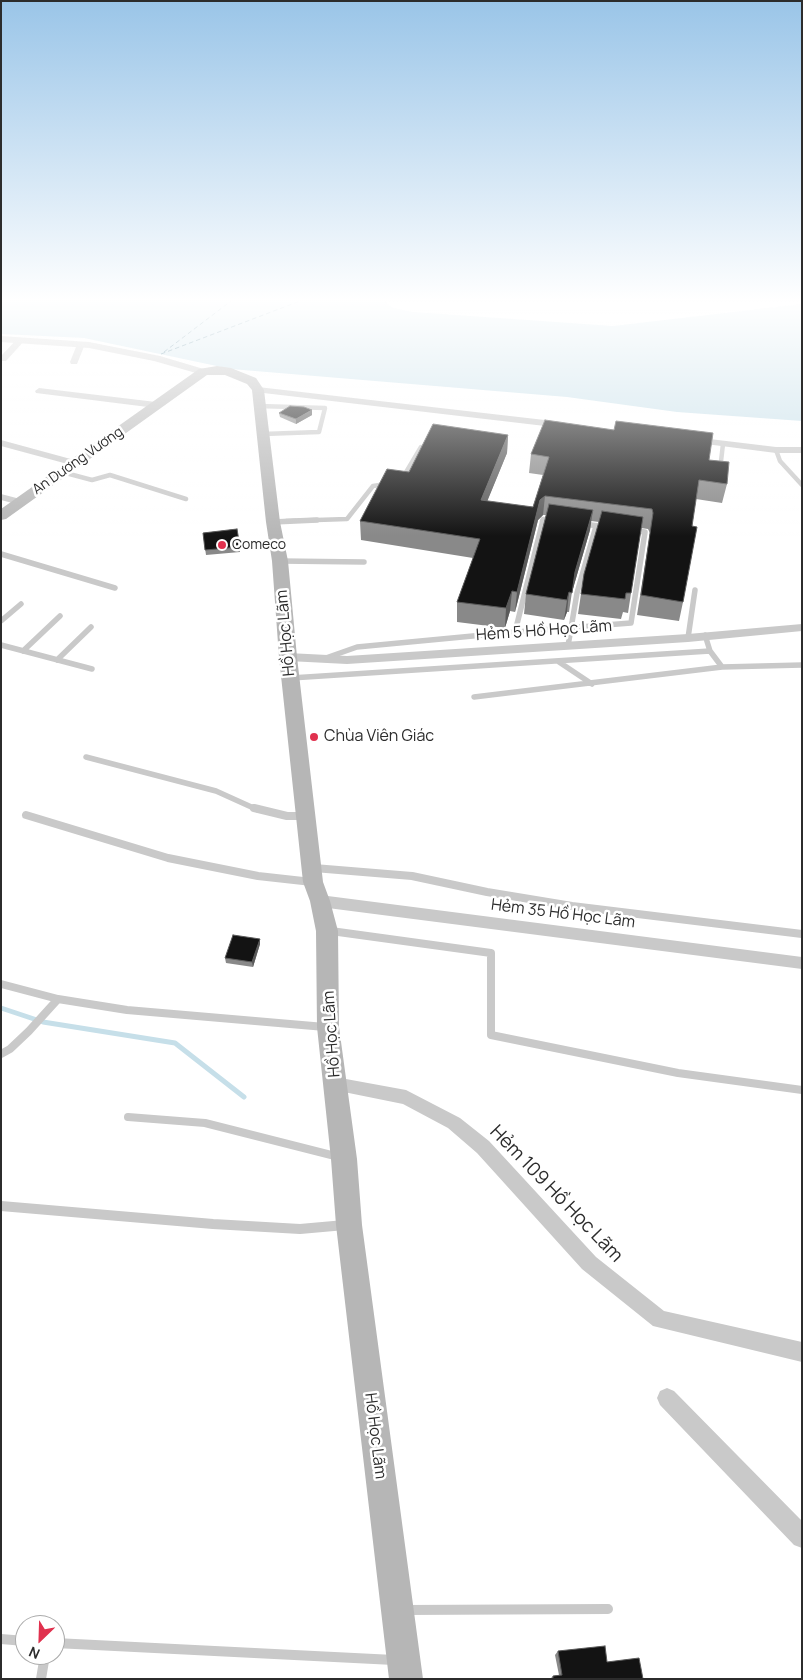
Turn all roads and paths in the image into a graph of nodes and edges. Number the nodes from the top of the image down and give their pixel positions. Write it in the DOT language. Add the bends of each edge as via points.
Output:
graph roads {
  1 [pos="192,379"];
  2 [pos="248,379"];
  3 [pos="39,391"];
  4 [pos="258,398"];
  5 [pos="156,405"];
  6 [pos="575,427"];
  7 [pos="262,434"];
  8 [pos="684,439"];
  9 [pos="1,443"];
  10 [pos="723,444"];
  11 [pos="421,447"];
  12 [pos="776,450"];
  13 [pos="802,450"];
  14 [pos="75,463"];
  15 [pos="62,472"];
  16 [pos="719,478"];
  17 [pos="400,482"];
  18 [pos="391,483"];
  19 [pos="802,485"];
  20 [pos="1,497"];
  21 [pos="186,498"];
  22 [pos="20,502"];
  23 [pos="1,516"];
  24 [pos="273,522"];
  25 [pos="596,526"];
  26 [pos="1,554"];
  27 [pos="280,561"];
  28 [pos="364,562"];
  29 [pos="115,588"];
  30 [pos="695,590"];
  31 [pos="21,604"];
  32 [pos="60,616"];
  33 [pos="1,621"];
  34 [pos="572,626"];
  35 [pos="91,627"];
  36 [pos="802,627"];
  37 [pos="515,632"];
  38 [pos="704,635"];
  39 [pos="688,638"];
  40 [pos="1,645"];
  41 [pos="568,646"];
  42 [pos="22,650"];
  43 [pos="710,651"];
  44 [pos="323,659"];
  45 [pos="57,660"];
  46 [pos="559,662"];
  47 [pos="802,665"];
  48 [pos="722,667"];
  49 [pos="289,668"];
  50 [pos="92,669"];
  51 [pos="592,684"];
  52 [pos="474,697"];
  53 [pos="86,757"];
  54 [pos="26,816"];
  55 [pos="305,816"];
  56 [pos="315,884"];
  57 [pos="327,932"];
  58 [pos="802,934"];
  59 [pos="802,963"];
  60 [pos="1,984"];
  61 [pos="58,999"];
  62 [pos="328,1027"];
  63 [pos="1,1054"];
  64 [pos="336,1084"];
  65 [pos="802,1090"];
  66 [pos="128,1118"];
  67 [pos="344,1159"];
  68 [pos="1,1206"];
  69 [pos="349,1225"];
  70 [pos="802,1352"];
  71 [pos="667,1398"];
  72 [pos="802,1537"];
  73 [pos="608,1609"];
  74 [pos="397,1610"];
  75 [pos="1,1640"];
  76 [pos="15,1641"];
  77 [pos="65,1644"];
  78 [pos="43,1665"];
  79 [pos="405,1670"];
  80 [pos="40,1679"];
  1 -- 5 [label="main road, An Dương Vương"];
  2 -- 4 [label="main road" via="252,381"];
  3 -- 5 [label="street"];
  4 -- 6 [label="street"];
  4 -- 7 [label="main road, Hồ Học Lãm"];
  4 -- 7 [label="lane" via="325,408 319,432"];
  5 -- 14 [label="main road, An Dương Vương"];
  7 -- 24 [label="main road, Hồ Học Lãm"];
  8 -- 10 [label="street"];
  9 -- 14 [label="street"];
  10 -- 12 [label="street"];
  10 -- 16 [label="lane"];
  11 -- 17 [label="lane"];
  12 -- 13 [label="street"];
  12 -- 19 [label="lane" via="780,461"];
  14 -- 15 [label="main road, An Dương Vương"];
  15 -- 21 [label="lane" via="92,480 110,475"];
  15 -- 22 [label="main road, An Dương Vương"];
  18 -- 24 [label="lane" via="373,486 347,519"];
  20 -- 22 [label="street"];
  22 -- 23 [label="main road, An Dương Vương"];
  24 -- 27 [label="main road, Hồ Học Lãm"];
  25 -- 34 [label="lane" via="577,593"];
  25 -- 34 [label="lane" via="645,532 631,623"];
  25 -- 37 [label="lane" via="543,518"];
  26 -- 29 [label="lane"];
  27 -- 28 [label="lane"];
  27 -- 49 [label="main road, Hồ Học Lãm"];
  30 -- 39 [label="lane"];
  31 -- 33 [label="lane"];
  32 -- 42 [label="lane"];
  34 -- 37 [label="lane"];
  34 -- 41 [label="lane"];
  35 -- 45 [label="lane"];
  36 -- 38 [label="street, Hẻm 5 Hồ Học Lãm"];
  37 -- 44 [label="lane" via="358,647"];
  38 -- 39 [label="street, Hẻm 5 Hồ Học Lãm"];
  38 -- 43 [label="lane"];
  39 -- 41 [label="street, Hẻm 5 Hồ Học Lãm"];
  40 -- 42 [label="lane"];
  41 -- 44 [label="street, Hẻm 5 Hồ Học Lãm"];
  42 -- 45 [label="lane"];
  43 -- 46 [label="lane"];
  43 -- 48 [label="lane"];
  44 -- 49 [label="street, Hẻm 5 Hồ Học Lãm"];
  45 -- 50 [label="lane"];
  46 -- 49 [label="lane"];
  46 -- 51 [label="lane"];
  47 -- 48 [label="lane"];
  48 -- 51 [label="lane"];
  49 -- 55 [label="main road, Hồ Học Lãm"];
  51 -- 52 [label="lane"];
  53 -- 55 [label="lane" via="216,791 255,809"];
  54 -- 56 [label="lane" via="168,858"];
  55 -- 56 [label="main road, Hồ Học Lãm"];
  56 -- 57 [label="main road, Hồ Học Lãm"];
  56 -- 58 [label="lane" via="412,876 572,906"];
  56 -- 59 [label="street, Hẻm 35 Hồ Học Lãm"];
  57 -- 62 [label="main road, Hồ Học Lãm"];
  57 -- 65 [label="lane" via="349,932 491,953 491,1036 678,1073"];
  60 -- 61 [label="lane"];
  61 -- 62 [label="lane" via="126,1010"];
  61 -- 63 [label="lane" via="29,1031"];
  62 -- 64 [label="main road, Hồ Học Lãm"];
  64 -- 67 [label="main road, Hồ Học Lãm"];
  64 -- 70 [label="street, Hẻm 109 Hồ Học Lãm" via="406,1097 454,1123 483,1147 589,1263 660,1319"];
  66 -- 67 [label="lane" via="205,1123"];
  67 -- 69 [label="main road, Hồ Học Lãm"];
  68 -- 69 [label="lane" via="300,1229"];
  69 -- 74 [label="main road, Hồ Học Lãm"];
  71 -- 72 [label="street"];
  73 -- 74 [label="lane"];
  74 -- 79 [label="main road, Hồ Học Lãm"];
  75 -- 76 [label="lane"];
  77 -- 79 [label="lane"];
  78 -- 80 [label="lane"];
}
